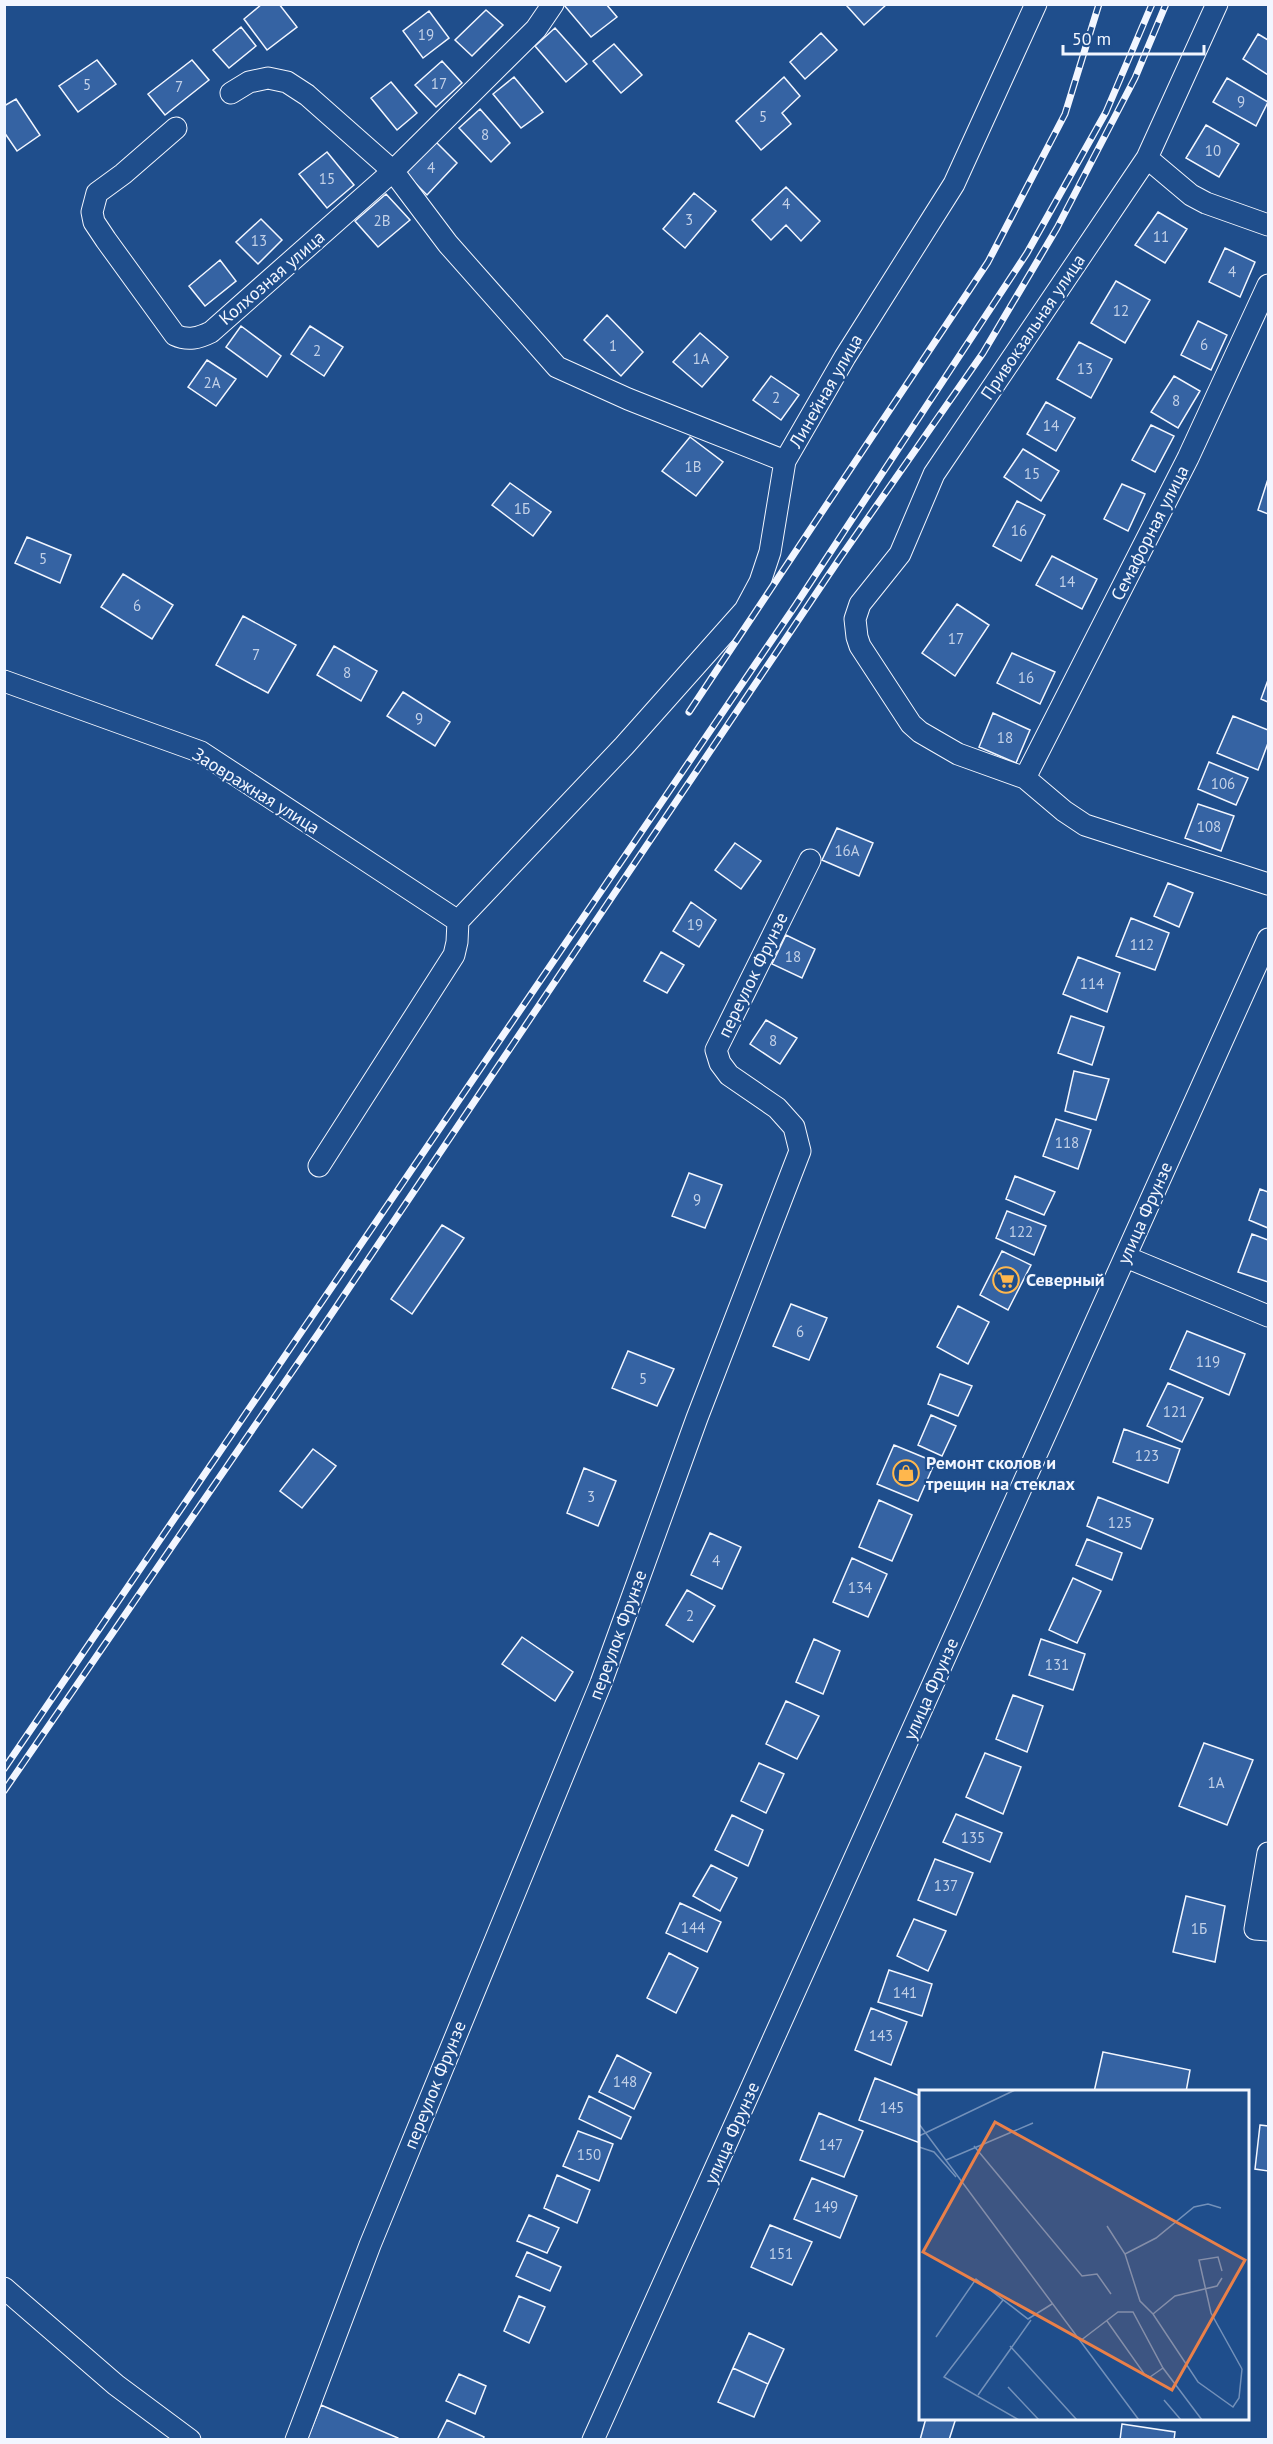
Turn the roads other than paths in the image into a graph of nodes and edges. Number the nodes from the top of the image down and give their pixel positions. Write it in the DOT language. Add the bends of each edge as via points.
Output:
graph roads {
  1 [pos="553,4"];
  2 [pos="1036,4"];
  3 [pos="1217,4"];
  4 [pos="231,93"];
  5 [pos="176,128"];
  6 [pos="1147,158"];
  7 [pos="393,171"];
  8 [pos="1269,225"];
  9 [pos="1269,285"];
  10 [pos="785,461"];
  11 [pos="4,681"];
  12 [pos="1025,778"];
  13 [pos="810,860"];
  14 [pos="1269,884"];
  15 [pos="458,921"];
  16 [pos="1269,939"];
  17 [pos="319,1166"];
  18 [pos="1126,1257"];
  19 [pos="1269,1316"];
  20 [pos="1269,1853"];
  21 [pos="1269,1930"];
  22 [pos="4,2288"];
  23 [pos="606,2412"];
  24 [pos="190,2439"];
  25 [pos="297,2439"];
  26 [pos="593,2439"];
  27 [pos="599,2439"];
  1 -- 7 [label="street, Колхозная улица" via="536,29"];
  2 -- 10 [label="street, Линейная улица" via="954,184"];
  3 -- 6 [label="street, Привокзальная улица"];
  4 -- 7 [label="street, Линейная улица" via="258,79 287,82"];
  5 -- 7 [label="street, Колхозная улица" via="97,193 92,212 106,240 182,339 200,338 211,332"];
  6 -- 8 [label="street" via="1191,195"];
  6 -- 12 [label="street, Привокзальная улица" via="934,474 900,554 857,611 860,646 911,724 958,754"];
  7 -- 10 [label="street, Линейная улица" via="448,244 557,367"];
  9 -- 12 [label="street, Семафорная улица" via="1188,458"];
  10 -- 15 [label="street" via="770,552 745,610 624,746"];
  11 -- 15 [label="street, Заовражная улица" via="201,752"];
  12 -- 14 [label="street" via="1085,825"];
  13 -- 25 [label="street, переулок Фрунзе" via="716,1050 729,1075 777,1108 794,1127 800,1150 601,1683 370,2245"];
  15 -- 17 [label="street" via="454,955"];
  16 -- 18 [label="street, улица Фрунзе"];
  18 -- 19 [label="street"];
  18 -- 23 [label="street, улица Фрунзе"];
  20 -- 21 [label="street" via="1255,1929"];
  22 -- 24 [label="street" via="116,2385"];
  23 -- 26 [label="street, улица Фрунзе"];
  23 -- 27 [label="street"];
}
